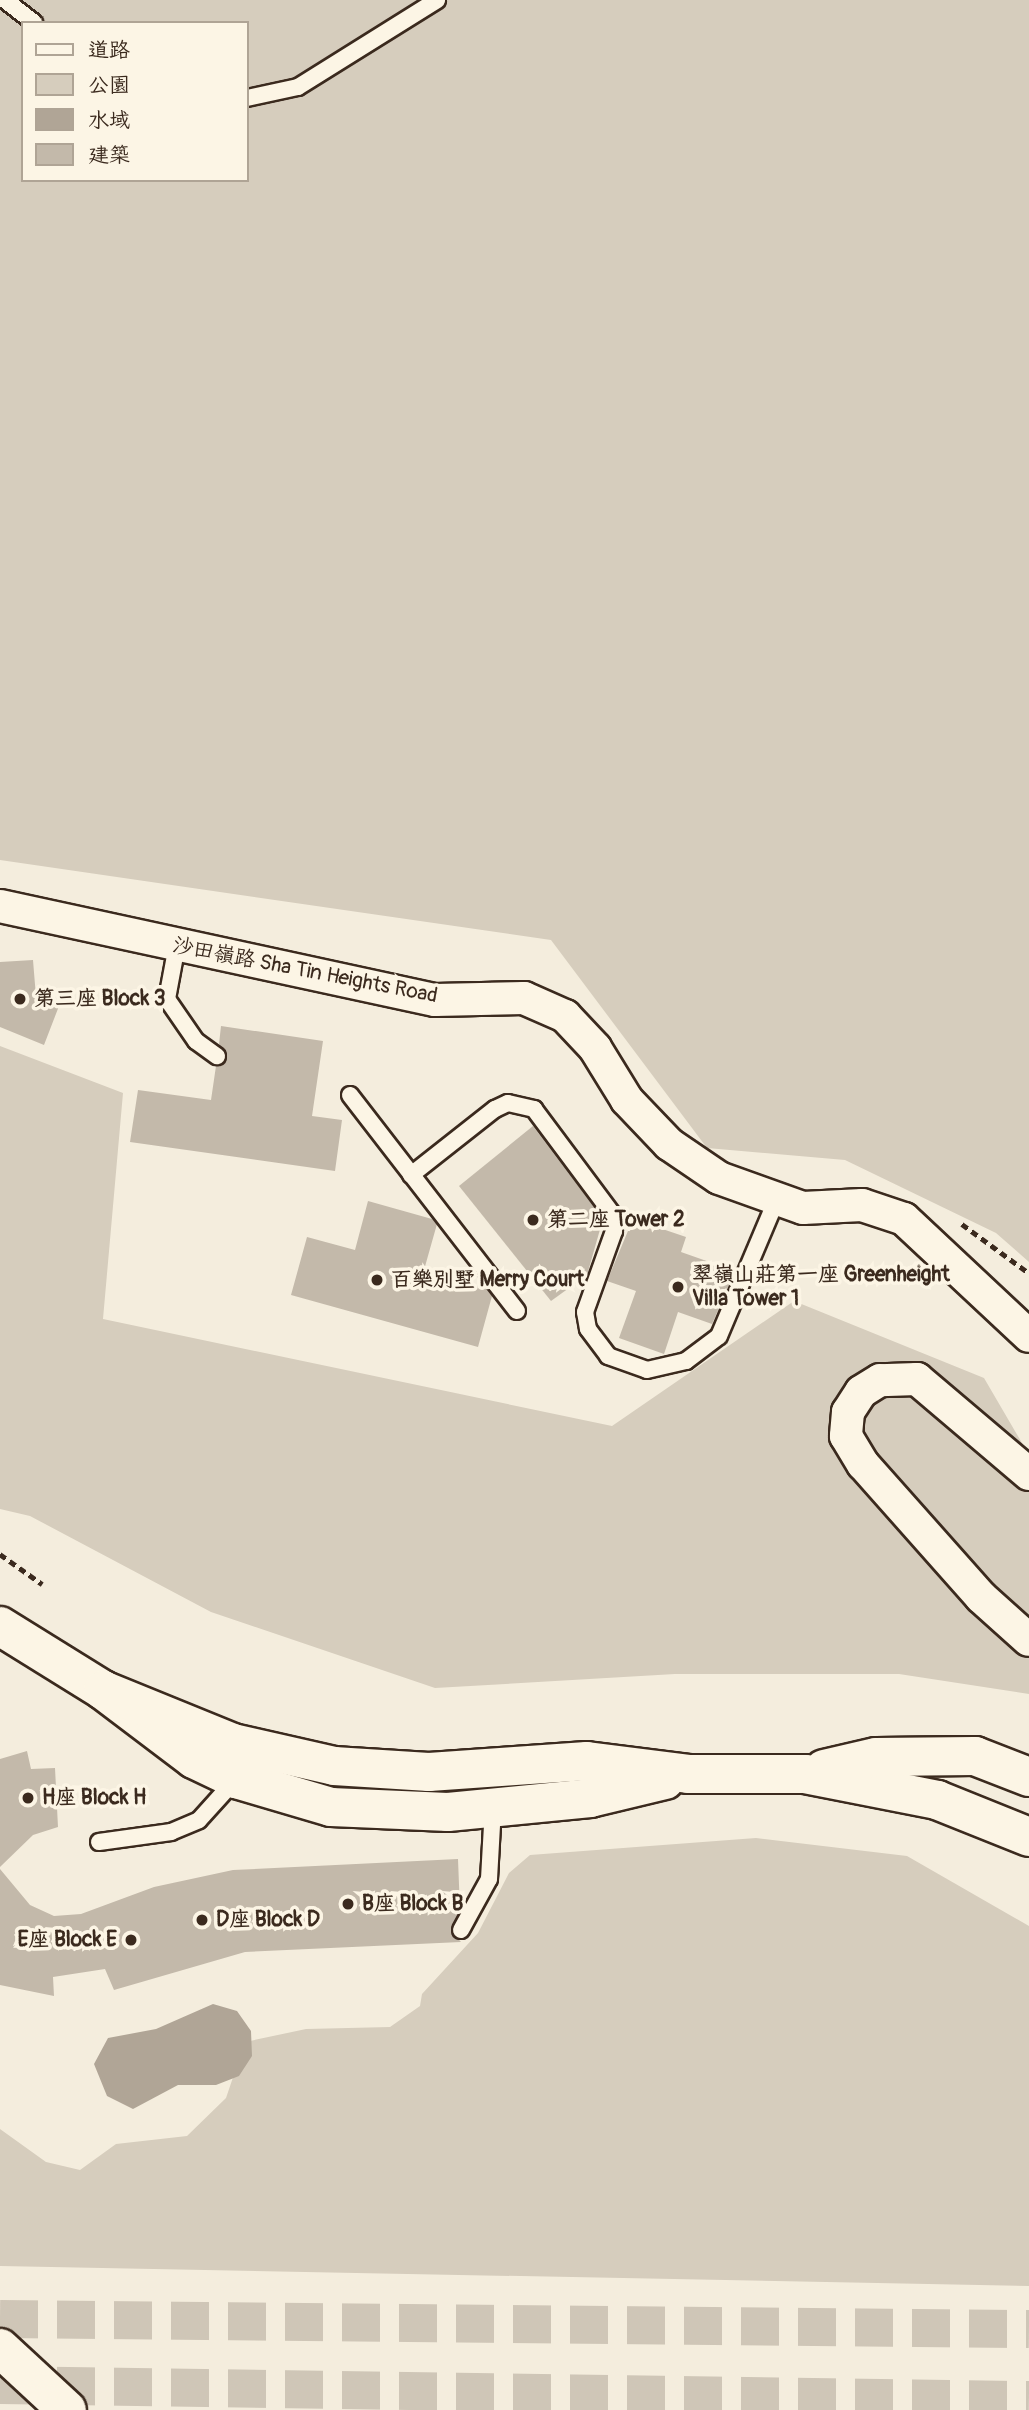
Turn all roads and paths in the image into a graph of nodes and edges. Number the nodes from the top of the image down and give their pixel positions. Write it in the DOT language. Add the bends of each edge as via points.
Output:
graph roads {
  1 [pos="5,0"];
  2 [pos="437,0"];
  3 [pos="31,21"];
  4 [pos="248,98"];
  5 [pos="0,905"];
  6 [pos="177,946"];
  7 [pos="218,1056"];
  8 [pos="350,1095"];
  9 [pos="411,1175"];
  10 [pos="776,1201"];
  11 [pos="956,1221"];
  12 [pos="1029,1273"];
  13 [pos="517,1311"];
  14 [pos="1029,1336"];
  15 [pos="1029,1474"];
  16 [pos="0,1554"];
  17 [pos="43,1584"];
  18 [pos="0,1626"];
  19 [pos="1029,1640"];
  20 [pos="103,1690"];
  21 [pos="379,1772"];
  22 [pos="688,1774"];
  23 [pos="805,1774"];
  24 [pos="1029,1777"];
  25 [pos="236,1779"];
  26 [pos="493,1808"];
  27 [pos="374,1813"];
  28 [pos="1029,1837"];
  29 [pos="99,1842"];
  30 [pos="461,1930"];
  31 [pos="0,2348"];
  32 [pos="68,2410"];
  1 -- 3 [label="lane"];
  2 -- 4 [label="lane" via="298,87"];
  5 -- 6 [label="street, 沙田嶺路 Sha Tin Heights Road"];
  6 -- 7 [label="lane" via="167,999 196,1041"];
  6 -- 10 [label="street, 沙田嶺路 Sha Tin Heights Road" via="435,1000 524,998 565,1016 595,1048 627,1100 669,1144 719,1178"];
  8 -- 9 [label="lane"];
  9 -- 10 [label="lane" via="508,1103 534,1110 613,1214 614,1231 585,1312 588,1329 608,1356 647,1370 686,1361 719,1336"];
  9 -- 13 [label="lane"];
  10 -- 14 [label="street, 沙田嶺路 Sha Tin Heights Road" via="803,1208 862,1205 904,1219"];
  11 -- 12 [label="path"];
  15 -- 19 [label="street" via="917,1379 880,1380 861,1392 848,1412 846,1436 863,1464 981,1597"];
  16 -- 17 [label="path"];
  18 -- 20 [label="main road"];
  20 -- 21 [label="main road" via="233,1743"];
  20 -- 25 [label="main road" via="152,1731"];
  21 -- 22 [label="main road" via="587,1761"];
  21 -- 27 [label="lane"];
  22 -- 23 [label="main road"];
  22 -- 26 [label="main road" via="590,1798"];
  23 -- 24 [label="main road" via="876,1757 975,1756"];
  23 -- 28 [label="main road" via="937,1800"];
  25 -- 27 [label="main road"];
  25 -- 29 [label="lane" via="199,1820 171,1832"];
  26 -- 27 [label="main road"];
  26 -- 30 [label="lane" via="489,1879"];
  31 -- 32 [label="main road"];
}
